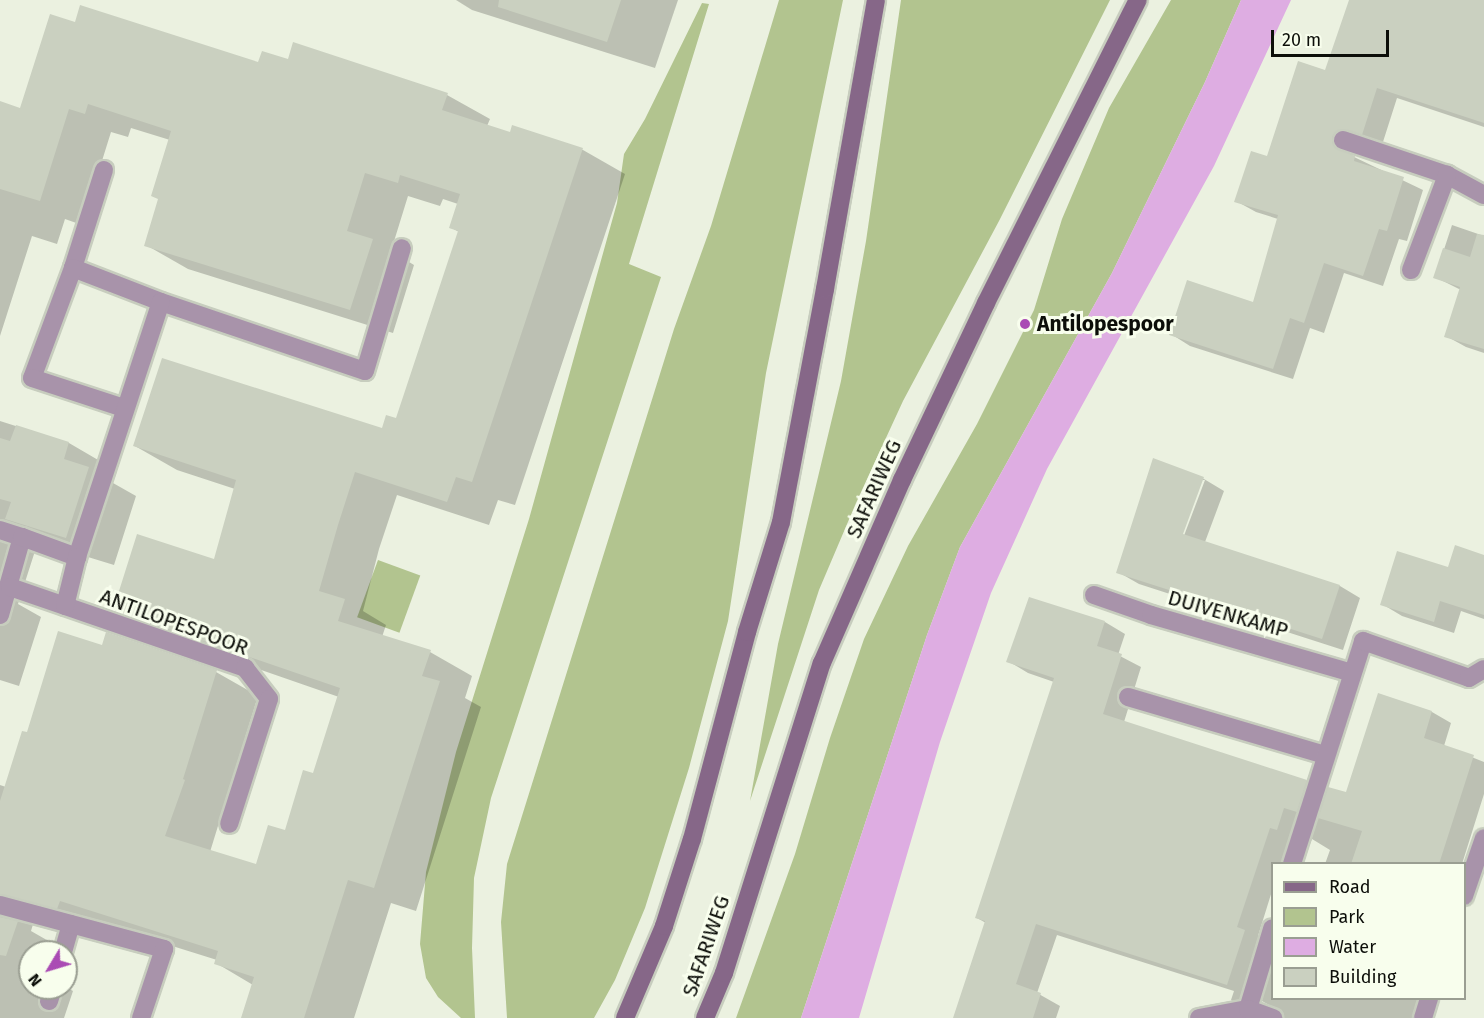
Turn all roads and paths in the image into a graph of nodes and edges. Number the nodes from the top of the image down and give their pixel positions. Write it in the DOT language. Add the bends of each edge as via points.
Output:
graph roads {
  1 [pos="876,0"];
  2 [pos="1138,0"];
  3 [pos="1344,141"];
  4 [pos="104,170"];
  5 [pos="1447,176"];
  6 [pos="1484,195"];
  7 [pos="402,248"];
  8 [pos="74,268"];
  9 [pos="1411,270"];
  10 [pos="161,302"];
  11 [pos="124,408"];
  12 [pos="0,530"];
  13 [pos="22,537"];
  14 [pos="77,557"];
  15 [pos="9,587"];
  16 [pos="1094,595"];
  17 [pos="65,606"];
  18 [pos="0,615"];
  19 [pos="1484,669"];
  20 [pos="1352,673"];
  21 [pos="1128,697"];
  22 [pos="1325,755"];
  23 [pos="229,825"];
  24 [pos="1484,838"];
  25 [pos="1293,862"];
  26 [pos="1466,890"];
  27 [pos="0,905"];
  28 [pos="71,924"];
  29 [pos="1271,932"];
  30 [pos="66,940"];
  31 [pos="1429,1000"];
  32 [pos="1248,1009"];
  33 [pos="141,1018"];
  34 [pos="625,1018"];
  35 [pos="705,1018"];
  36 [pos="1199,1018"];
  37 [pos="1273,1018"];
  38 [pos="1423,1018"];
  1 -- 34 [label="street" via="781,522 747,632 692,839 664,926"];
  2 -- 35 [label="street, SAFARIWEG" via="981,313 822,663 724,973"];
  3 -- 5 [label="street"];
  4 -- 8 [label="street"];
  5 -- 6 [label="street"];
  5 -- 9 [label="street"];
  7 -- 10 [label="street" via="365,371"];
  8 -- 10 [label="street"];
  8 -- 11 [label="street" via="32,378"];
  10 -- 11 [label="street, ANTILOPESPOOR"];
  11 -- 14 [label="street, ANTILOPESPOOR"];
  12 -- 13 [label="street"];
  13 -- 14 [label="street"];
  13 -- 15 [label="street"];
  14 -- 17 [label="street, ANTILOPESPOOR"];
  15 -- 17 [label="street, ANTILOPESPOOR"];
  15 -- 18 [label="street"];
  16 -- 20 [label="street, DUIVENKAMP"];
  17 -- 23 [label="street, ANTILOPESPOOR" via="245,668 269,699"];
  19 -- 20 [label="street" via="1469,678 1363,641"];
  20 -- 22 [label="street"];
  21 -- 22 [label="street"];
  22 -- 25 [label="street"];
  24 -- 26 [label="street"];
  27 -- 28 [label="street"];
  28 -- 30 [label="street"];
  28 -- 33 [label="street" via="164,949"];
  29 -- 32 [label="street"];
  31 -- 38 [label="street"];
  32 -- 36 [label="street"];
  32 -- 37 [label="street"];
}
